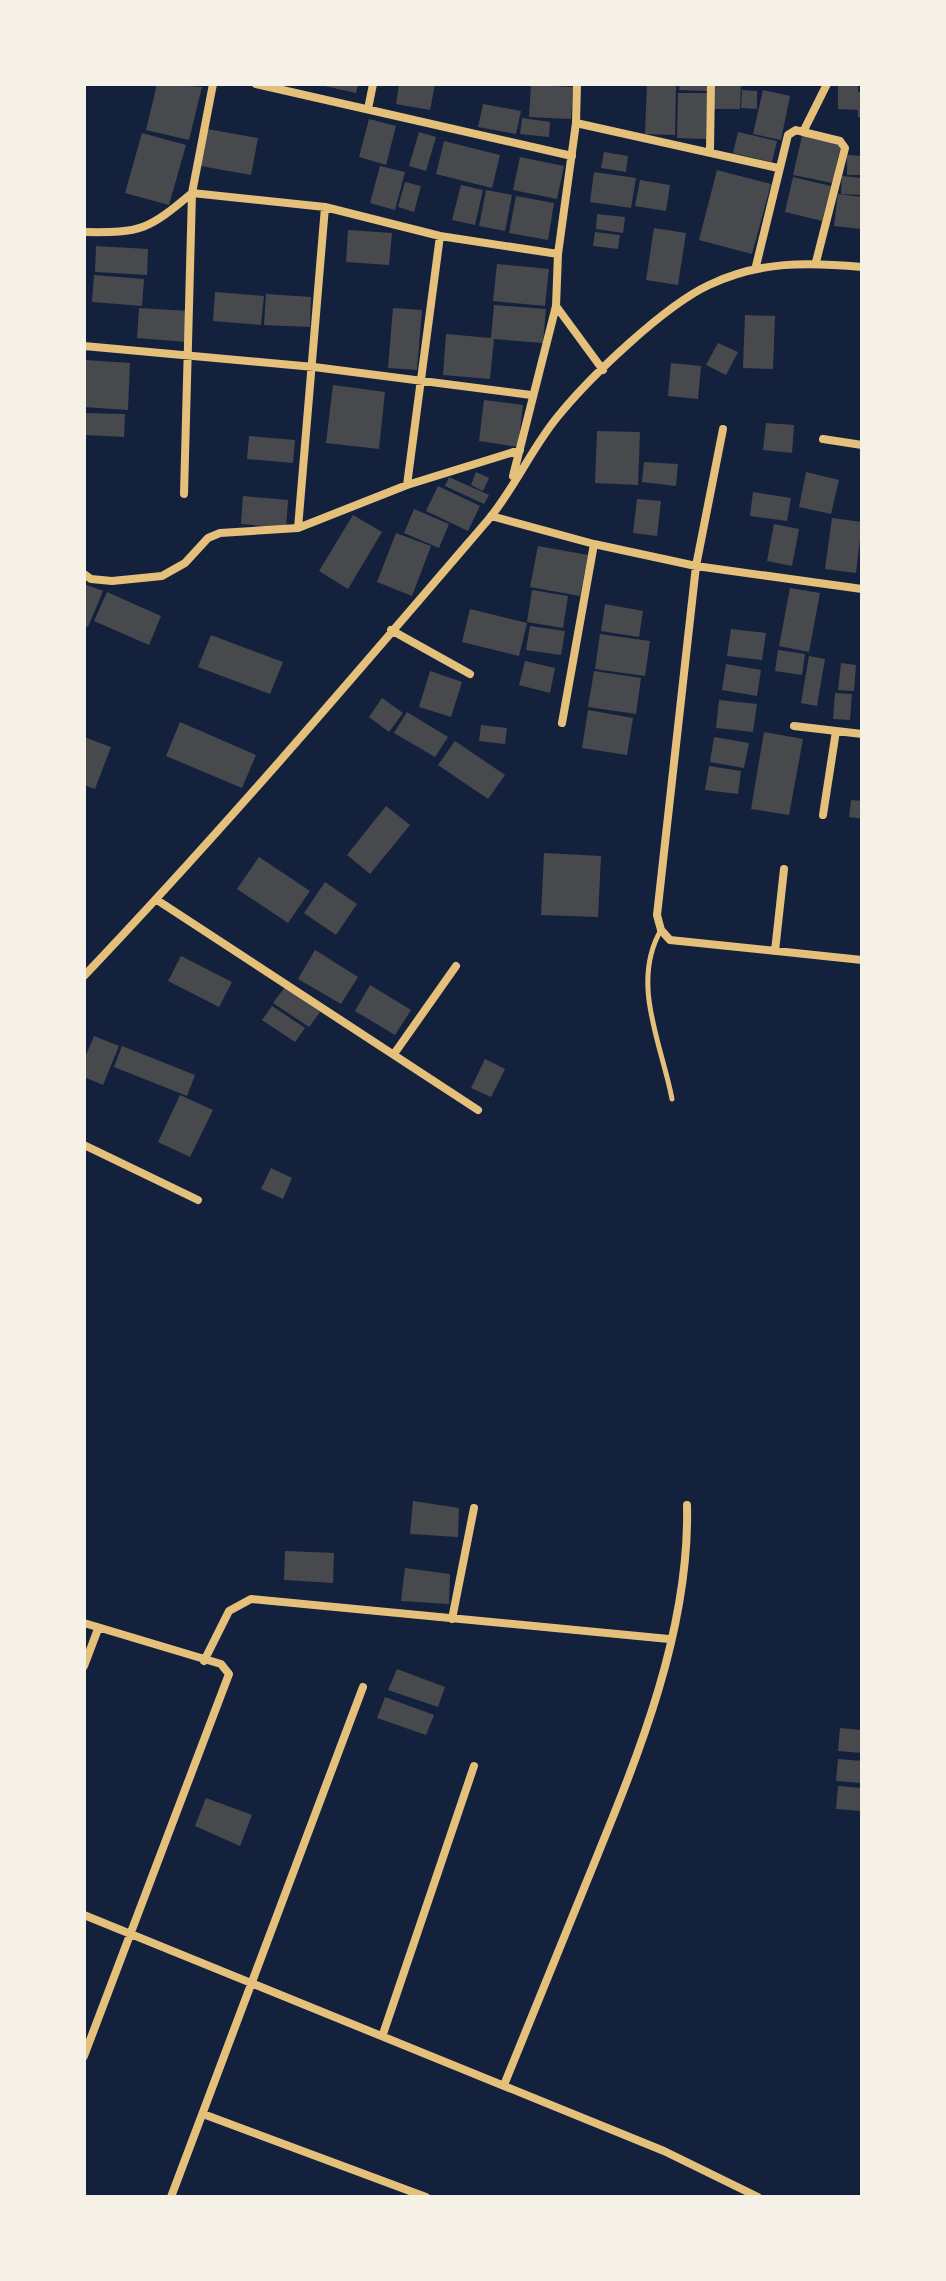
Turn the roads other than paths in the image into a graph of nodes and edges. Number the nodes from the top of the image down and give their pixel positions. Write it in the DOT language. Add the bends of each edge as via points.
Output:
graph roads {
  1 [pos="213,84"];
  2 [pos="256,84"];
  3 [pos="373,84"];
  4 [pos="577,84"];
  5 [pos="711,84"];
  6 [pos="827,84"];
  7 [pos="368,109"];
  8 [pos="576,123"];
  9 [pos="803,132"];
  10 [pos="710,150"];
  11 [pos="572,156"];
  12 [pos="778,168"];
  13 [pos="192,193"];
  14 [pos="325,207"];
  15 [pos="84,232"];
  16 [pos="440,236"];
  17 [pos="558,254"];
  18 [pos="816,262"];
  19 [pos="756,266"];
  20 [pos="862,267"];
  21 [pos="556,306"];
  22 [pos="84,346"];
  23 [pos="190,358"];
  24 [pos="314,367"];
  25 [pos="603,370"];
  26 [pos="420,379"];
  27 [pos="531,395"];
  28 [pos="723,429"];
  29 [pos="823,439"];
  30 [pos="862,445"];
  31 [pos="520,450"];
  32 [pos="512,482"];
  33 [pos="407,485"];
  34 [pos="184,494"];
  35 [pos="491,516"];
  36 [pos="298,528"];
  37 [pos="594,544"];
  38 [pos="696,566"];
  39 [pos="84,574"];
  40 [pos="862,589"];
  41 [pos="391,630"];
  42 [pos="470,674"];
  43 [pos="562,723"];
  44 [pos="794,726"];
  45 [pos="836,731"];
  46 [pos="862,734"];
  47 [pos="823,815"];
  48 [pos="784,869"];
  49 [pos="157,900"];
  50 [pos="661,930"];
  51 [pos="775,951"];
  52 [pos="862,960"];
  53 [pos="456,966"];
  54 [pos="84,976"];
  55 [pos="394,1054"];
  56 [pos="672,1099"];
  57 [pos="478,1110"];
  58 [pos="84,1145"];
  59 [pos="198,1200"];
  60 [pos="687,1505"];
  61 [pos="474,1508"];
  62 [pos="452,1619"];
  63 [pos="84,1623"];
  64 [pos="98,1629"];
  65 [pos="669,1639"];
  66 [pos="204,1661"];
  67 [pos="84,1666"];
  68 [pos="363,1687"];
  69 [pos="474,1766"];
  70 [pos="84,1915"];
  71 [pos="133,1934"];
  72 [pos="254,1982"];
  73 [pos="383,2034"];
  74 [pos="84,2056"];
  75 [pos="504,2085"];
  76 [pos="203,2114"];
  77 [pos="171,2197"];
  78 [pos="426,2197"];
  79 [pos="758,2197"];
  1 -- 13 [label="street"];
  2 -- 7 [label="street"];
  3 -- 7 [label="street"];
  4 -- 8 [label="street"];
  5 -- 10 [label="street"];
  6 -- 9 [label="street"];
  7 -- 11 [label="street"];
  8 -- 10 [label="street"];
  8 -- 11 [label="street"];
  9 -- 12 [label="street" via="788,135"];
  9 -- 18 [label="street" via="840,141 845,148"];
  10 -- 12 [label="street"];
  11 -- 17 [label="street"];
  12 -- 19 [label="street"];
  13 -- 14 [label="street"];
  13 -- 15 [label="street" via="142,230"];
  13 -- 23 [label="street"];
  14 -- 16 [label="street"];
  14 -- 24 [label="street"];
  16 -- 17 [label="street"];
  16 -- 26 [label="street"];
  17 -- 21 [label="street"];
  18 -- 19 [label="street"];
  18 -- 20 [label="street"];
  19 -- 25 [label="street" via="706,286"];
  21 -- 25 [label="street"];
  21 -- 27 [label="street"];
  22 -- 23 [label="street"];
  23 -- 24 [label="street"];
  23 -- 34 [label="street"];
  24 -- 26 [label="street"];
  24 -- 36 [label="street"];
  25 -- 32 [label="street" via="559,415"];
  26 -- 27 [label="street"];
  26 -- 33 [label="street"];
  27 -- 31 [label="street"];
  28 -- 38 [label="street"];
  29 -- 30 [label="street"];
  31 -- 32 [label="street"];
  31 -- 33 [label="street"];
  32 -- 35 [label="street"];
  33 -- 36 [label="street"];
  35 -- 37 [label="street"];
  35 -- 41 [label="street"];
  36 -- 39 [label="street" via="220,533 162,576 112,581"];
  37 -- 38 [label="street"];
  37 -- 43 [label="street"];
  38 -- 40 [label="street"];
  38 -- 50 [label="street" via="657,915"];
  41 -- 42 [label="street"];
  41 -- 49 [label="street"];
  44 -- 45 [label="street"];
  45 -- 46 [label="street"];
  45 -- 47 [label="street"];
  48 -- 51 [label="street"];
  49 -- 54 [label="street"];
  49 -- 55 [label="street"];
  50 -- 51 [label="street" via="670,940"];
  50 -- 56 [label="lane" via="651,947 649,1010"];
  51 -- 52 [label="street"];
  53 -- 55 [label="street"];
  55 -- 57 [label="street"];
  58 -- 59 [label="street"];
  60 -- 65 [label="street" via="688,1555"];
  61 -- 62 [label="street"];
  62 -- 65 [label="street"];
  62 -- 66 [label="street" via="251,1599 229,1611"];
  63 -- 64 [label="street"];
  64 -- 66 [label="street"];
  64 -- 67 [label="street"];
  65 -- 75 [label="street" via="628,1782"];
  66 -- 71 [label="street" via="226,1668 228,1682"];
  68 -- 72 [label="street"];
  69 -- 73 [label="street"];
  70 -- 71 [label="street"];
  71 -- 72 [label="street"];
  71 -- 74 [label="street"];
  72 -- 73 [label="street"];
  72 -- 76 [label="street"];
  73 -- 75 [label="street"];
  75 -- 79 [label="street" via="664,2151"];
  76 -- 77 [label="street"];
  76 -- 78 [label="street"];
}
